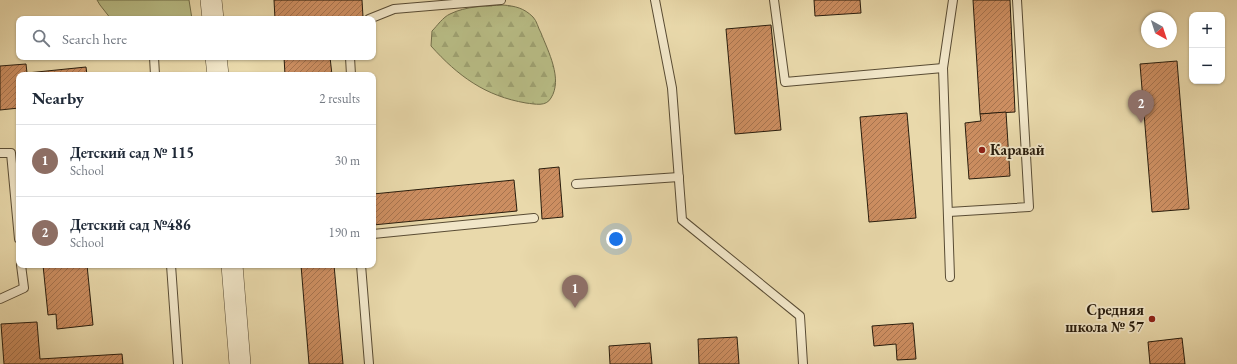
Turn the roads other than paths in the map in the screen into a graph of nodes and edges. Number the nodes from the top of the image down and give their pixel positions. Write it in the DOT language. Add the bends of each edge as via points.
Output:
graph roads {
  1 [pos="211,0"];
  2 [pos="501,0"];
  3 [pos="655,0"];
  4 [pos="774,0"];
  5 [pos="953,0"];
  6 [pos="1017,0"];
  7 [pos="213,16"];
  8 [pos="376,16"];
  9 [pos="154,60"];
  10 [pos="216,60"];
  11 [pos="350,60"];
  12 [pos="943,68"];
  13 [pos="156,72"];
  14 [pos="218,72"];
  15 [pos="351,72"];
  16 [pos="0,153"];
  17 [pos="679,177"];
  18 [pos="576,184"];
  19 [pos="16,207"];
  20 [pos="949,212"];
  21 [pos="534,218"];
  22 [pos="376,234"];
  23 [pos="21,268"];
  24 [pos="170,268"];
  25 [pos="232,268"];
  26 [pos="361,268"];
  27 [pos="950,277"];
  28 [pos="0,300"];
  29 [pos="178,364"];
  30 [pos="240,364"];
  31 [pos="369,364"];
  32 [pos="803,364"];
  1 -- 7 [label="street"];
  2 -- 8 [label="lane" via="394,9"];
  3 -- 17 [label="lane" via="672,88"];
  4 -- 12 [label="lane" via="785,82"];
  5 -- 12 [label="lane"];
  6 -- 20 [label="lane" via="1029,207"];
  9 -- 13 [label="lane"];
  10 -- 14 [label="street"];
  11 -- 15 [label="lane"];
  12 -- 20 [label="lane"];
  16 -- 19 [label="lane" via="11,153"];
  17 -- 18 [label="lane"];
  17 -- 32 [label="lane" via="682,220 800,316"];
  20 -- 27 [label="lane"];
  21 -- 22 [label="lane"];
  23 -- 28 [label="lane" via="24,288"];
  24 -- 29 [label="lane"];
  25 -- 30 [label="street"];
  26 -- 31 [label="lane"];
}
